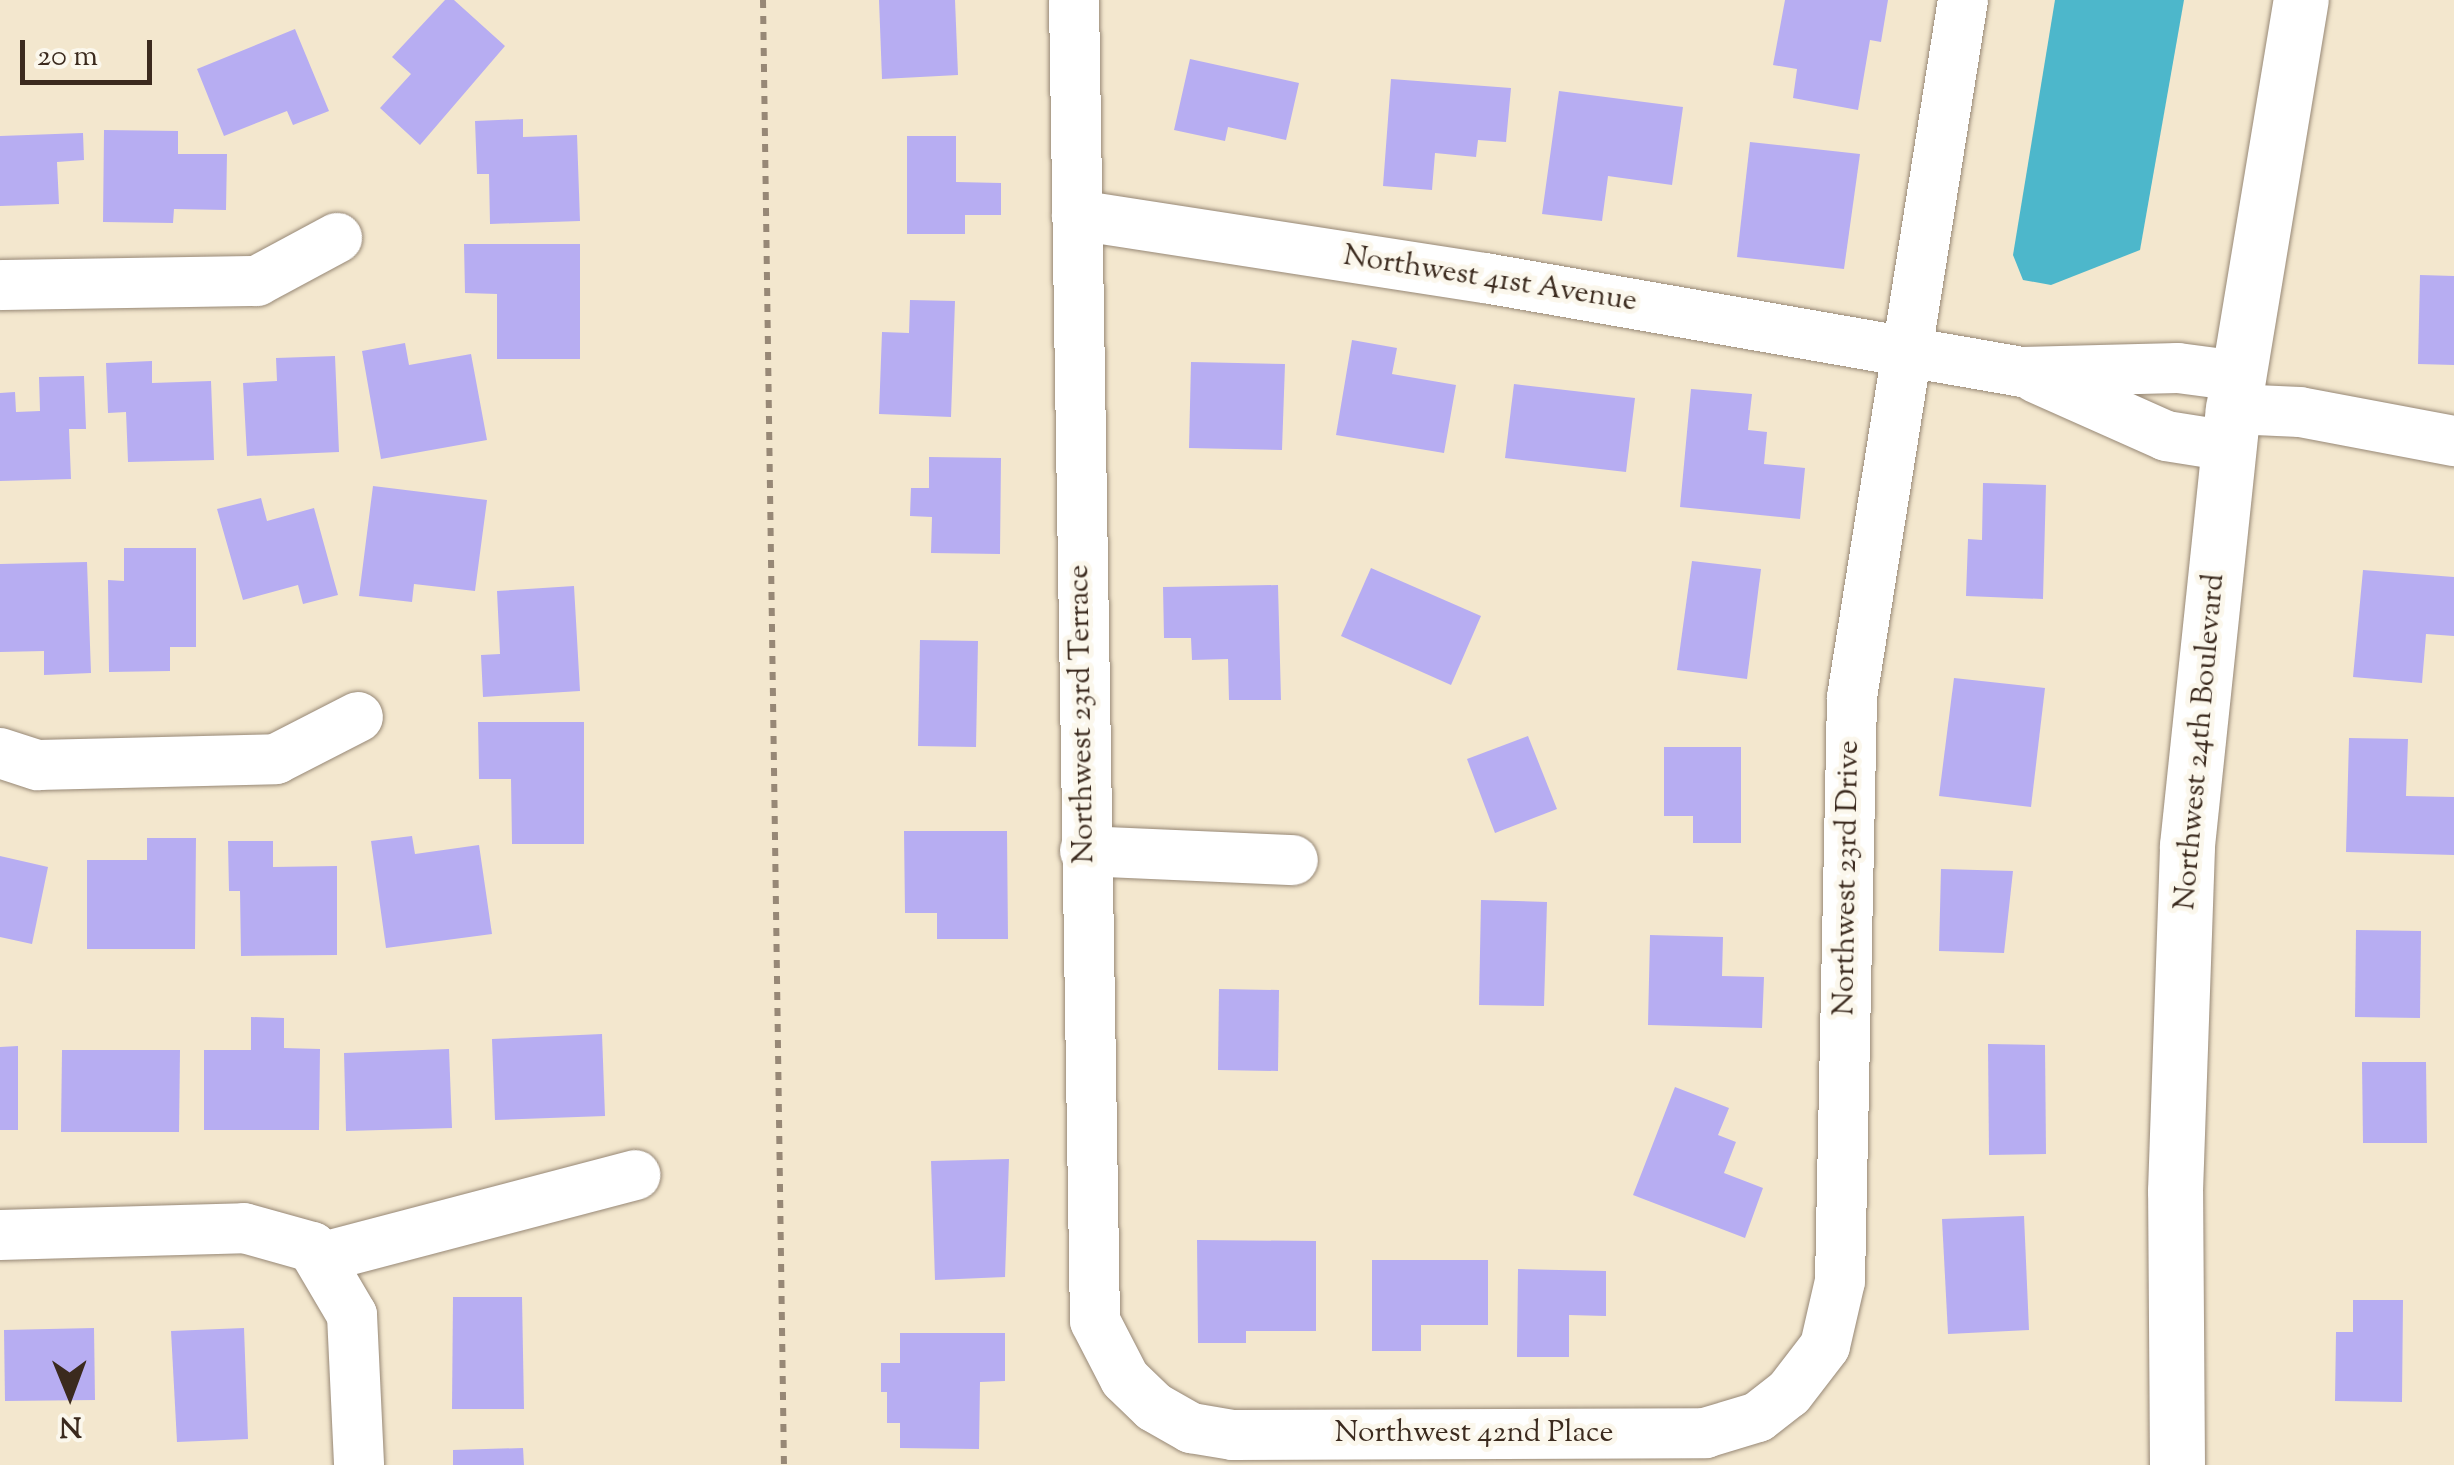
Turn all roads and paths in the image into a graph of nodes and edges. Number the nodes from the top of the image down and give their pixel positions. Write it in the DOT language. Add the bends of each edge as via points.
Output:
graph roads {
  1 [pos="762,0"];
  2 [pos="1074,0"];
  3 [pos="1963,0"];
  4 [pos="2304,8"];
  5 [pos="1076,215"];
  6 [pos="336,238"];
  7 [pos="0,285"];
  8 [pos="1902,352"];
  9 [pos="2022,372"];
  10 [pos="2233,410"];
  11 [pos="2454,441"];
  12 [pos="358,717"];
  13 [pos="0,753"];
  14 [pos="1085,851"];
  15 [pos="1293,860"];
  16 [pos="635,1175"];
  17 [pos="0,1235"];
  18 [pos="324,1257"];
  19 [pos="1789,1393"];
  20 [pos="1154,1407"];
  21 [pos="359,1465"];
  22 [pos="784,1465"];
  23 [pos="2176,1465"];
  1 -- 22 [label="path"];
  2 -- 5 [label="street, Northwest 23rd Terrace"];
  3 -- 8 [label="street, Northwest 23rd Drive"];
  4 -- 10 [label="street, Northwest 24th Boulevard"];
  5 -- 8 [label="street, Northwest 41st Avenue"];
  5 -- 14 [label="street, Northwest 23rd Terrace"];
  6 -- 7 [label="street" via="257,281"];
  8 -- 9 [label="street"];
  8 -- 19 [label="street, Northwest 23rd Drive" via="1852,697 1840,1281 1825,1346"];
  9 -- 10 [label="street" via="2178,368"];
  9 -- 10 [label="street" via="2166,436"];
  10 -- 11 [label="street" via="2300,412"];
  10 -- 23 [label="street, Northwest 24th Boulevard" via="2188,846 2175,1204"];
  12 -- 13 [label="street" via="276,759 38,765"];
  14 -- 15 [label="street"];
  14 -- 20 [label="street, Northwest 23rd Terrace" via="1094,1321 1125,1379"];
  16 -- 18 [label="street"];
  17 -- 18 [label="street" via="244,1228 312,1247"];
  18 -- 21 [label="street" via="352,1316"];
  19 -- 20 [label="street, Northwest 42nd Place" via="1758,1416 1706,1433 1232,1434 1191,1428"];
}
